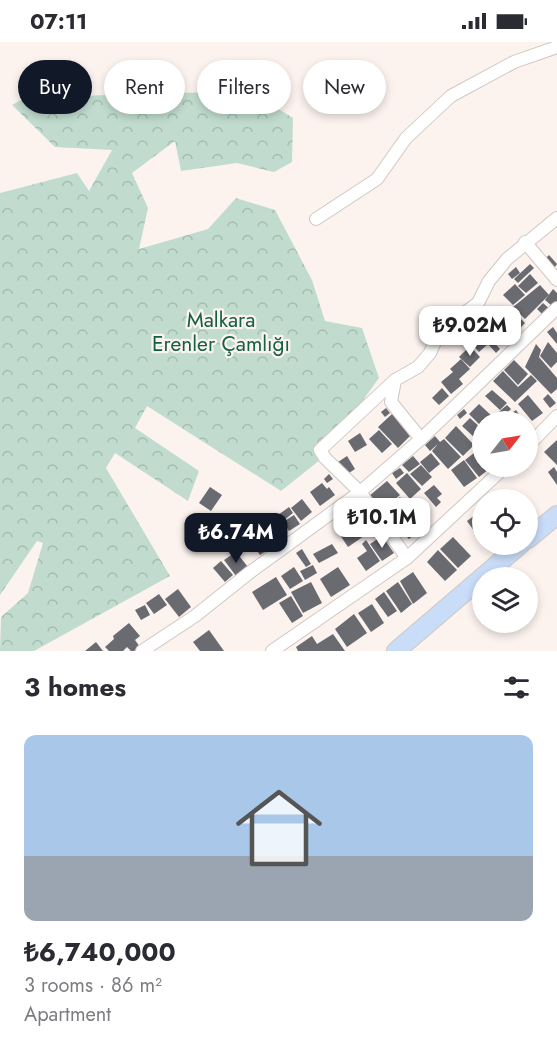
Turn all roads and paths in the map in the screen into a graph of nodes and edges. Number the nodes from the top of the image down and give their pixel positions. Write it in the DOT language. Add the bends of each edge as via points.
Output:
graph roads {
  1 [pos="557,47"];
  2 [pos="557,218"];
  3 [pos="316,219"];
  4 [pos="525,242"];
  5 [pos="557,280"];
  6 [pos="557,308"];
  7 [pos="395,380"];
  8 [pos="557,416"];
  9 [pos="538,436"];
  10 [pos="421,439"];
  11 [pos="494,477"];
  12 [pos="360,492"];
  13 [pos="557,514"];
  14 [pos="538,530"];
  15 [pos="508,555"];
  16 [pos="407,558"];
  17 [pos="142,651"];
  18 [pos="272,651"];
  19 [pos="396,651"];
  1 -- 3 [label="street" via="514,62 451,96 406,138 377,179"];
  2 -- 4 [label="street"];
  4 -- 5 [label="street"];
  4 -- 7 [label="street" via="489,281 478,303 440,331 418,367"];
  6 -- 10 [label="street"];
  7 -- 10 [label="street" via="391,402"];
  7 -- 12 [label="street" via="320,450"];
  8 -- 9 [label="street"];
  10 -- 12 [label="street"];
  11 -- 16 [label="street"];
  12 -- 16 [label="street"];
  12 -- 17 [label="street"];
  13 -- 14 [label="main road"];
  15 -- 19 [label="main road"];
  16 -- 18 [label="street"];
}
